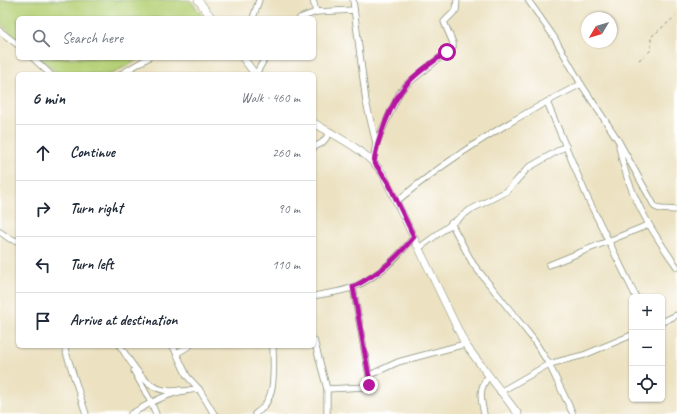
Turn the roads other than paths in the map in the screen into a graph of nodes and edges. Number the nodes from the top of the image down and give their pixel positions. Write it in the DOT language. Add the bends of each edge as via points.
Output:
graph roads {
  1 [pos="198,0"];
  2 [pos="259,0"];
  3 [pos="313,0"];
  4 [pos="353,0"];
  5 [pos="457,0"];
  6 [pos="528,0"];
  7 [pos="354,10"];
  8 [pos="316,12"];
  9 [pos="210,16"];
  10 [pos="254,16"];
  11 [pos="305,16"];
  12 [pos="0,31"];
  13 [pos="16,43"];
  14 [pos="35,60"];
  15 [pos="145,60"];
  16 [pos="244,60"];
  17 [pos="264,60"];
  18 [pos="48,72"];
  19 [pos="124,72"];
  20 [pos="254,72"];
  21 [pos="256,72"];
  22 [pos="581,84"];
  23 [pos="547,102"];
  24 [pos="316,124"];
  25 [pos="330,132"];
  26 [pos="618,140"];
  27 [pos="376,143"];
  28 [pos="316,146"];
  29 [pos="566,146"];
  30 [pos="374,162"];
  31 [pos="397,201"];
  32 [pos="677,210"];
  33 [pos="451,223"];
  34 [pos="648,225"];
  35 [pos="0,232"];
  36 [pos="414,237"];
  37 [pos="609,240"];
  38 [pos="16,241"];
  39 [pos="419,248"];
  40 [pos="549,265"];
  41 [pos="677,267"];
  42 [pos="353,287"];
  43 [pos="635,294"];
  44 [pos="316,296"];
  45 [pos="677,315"];
  46 [pos="665,321"];
  47 [pos="629,336"];
  48 [pos="465,344"];
  49 [pos="65,348"];
  50 [pos="121,348"];
  51 [pos="121,348"];
  52 [pos="174,348"];
  53 [pos="186,348"];
  54 [pos="273,348"];
  55 [pos="316,348"];
  56 [pos="177,353"];
  57 [pos="549,364"];
  58 [pos="370,375"];
  59 [pos="488,377"];
  60 [pos="327,389"];
  61 [pos="180,390"];
  62 [pos="199,390"];
  63 [pos="500,392"];
  64 [pos="152,402"];
  65 [pos="86,414"];
  66 [pos="131,414"];
  67 [pos="156,414"];
  68 [pos="214,414"];
  69 [pos="255,414"];
  70 [pos="327,414"];
  71 [pos="484,414"];
  72 [pos="518,414"];
  73 [pos="573,414"];
  1 -- 9 [label="street"];
  2 -- 10 [label="street"];
  3 -- 8 [label="street"];
  4 -- 7 [label="street"];
  5 -- 27 [label="street" via="456,10 444,22 453,47 406,84"];
  6 -- 22 [label="street" via="554,36"];
  7 -- 8 [label="street"];
  7 -- 27 [label="street" via="366,102"];
  8 -- 11 [label="street"];
  12 -- 13 [label="street"];
  14 -- 18 [label="street"];
  15 -- 19 [label="street"];
  16 -- 20 [label="street"];
  17 -- 21 [label="street"];
  22 -- 23 [label="street"];
  22 -- 26 [label="street"];
  23 -- 29 [label="street"];
  23 -- 31 [label="street" via="472,145"];
  24 -- 25 [label="street"];
  25 -- 28 [label="street" via="322,143"];
  25 -- 30 [label="street" via="359,149"];
  26 -- 32 [label="street" via="655,207"];
  26 -- 34 [label="street" via="629,186"];
  27 -- 30 [label="street"];
  29 -- 33 [label="street" via="528,168 507,191"];
  29 -- 37 [label="street" via="588,199"];
  30 -- 31 [label="street"];
  31 -- 36 [label="street"];
  33 -- 39 [label="street"];
  33 -- 57 [label="street" via="473,264 533,339"];
  34 -- 37 [label="street"];
  34 -- 41 [label="street"];
  35 -- 38 [label="street"];
  36 -- 39 [label="street"];
  36 -- 42 [label="street" via="399,256 384,269"];
  37 -- 40 [label="street"];
  37 -- 43 [label="street"];
  39 -- 48 [label="street"];
  42 -- 44 [label="street"];
  42 -- 58 [label="street"];
  45 -- 46 [label="street"];
  47 -- 57 [label="street" via="584,355"];
  48 -- 58 [label="street" via="410,359"];
  48 -- 59 [label="street"];
  49 -- 65 [label="street"];
  50 -- 64 [label="street"];
  51 -- 61 [label="street" via="139,374 155,388 166,392"];
  52 -- 56 [label="street"];
  53 -- 56 [label="street"];
  54 -- 69 [label="street" via="272,391 264,409"];
  55 -- 60 [label="street"];
  56 -- 62 [label="street" via="187,376"];
  57 -- 63 [label="street"];
  57 -- 73 [label="street"];
  58 -- 60 [label="street" via="370,382 366,387"];
  59 -- 63 [label="street"];
  59 -- 71 [label="street" via="480,393"];
  60 -- 70 [label="street"];
  61 -- 62 [label="street"];
  61 -- 64 [label="street"];
  62 -- 68 [label="street"];
  63 -- 72 [label="street"];
  64 -- 66 [label="street"];
  64 -- 67 [label="street"];
}
